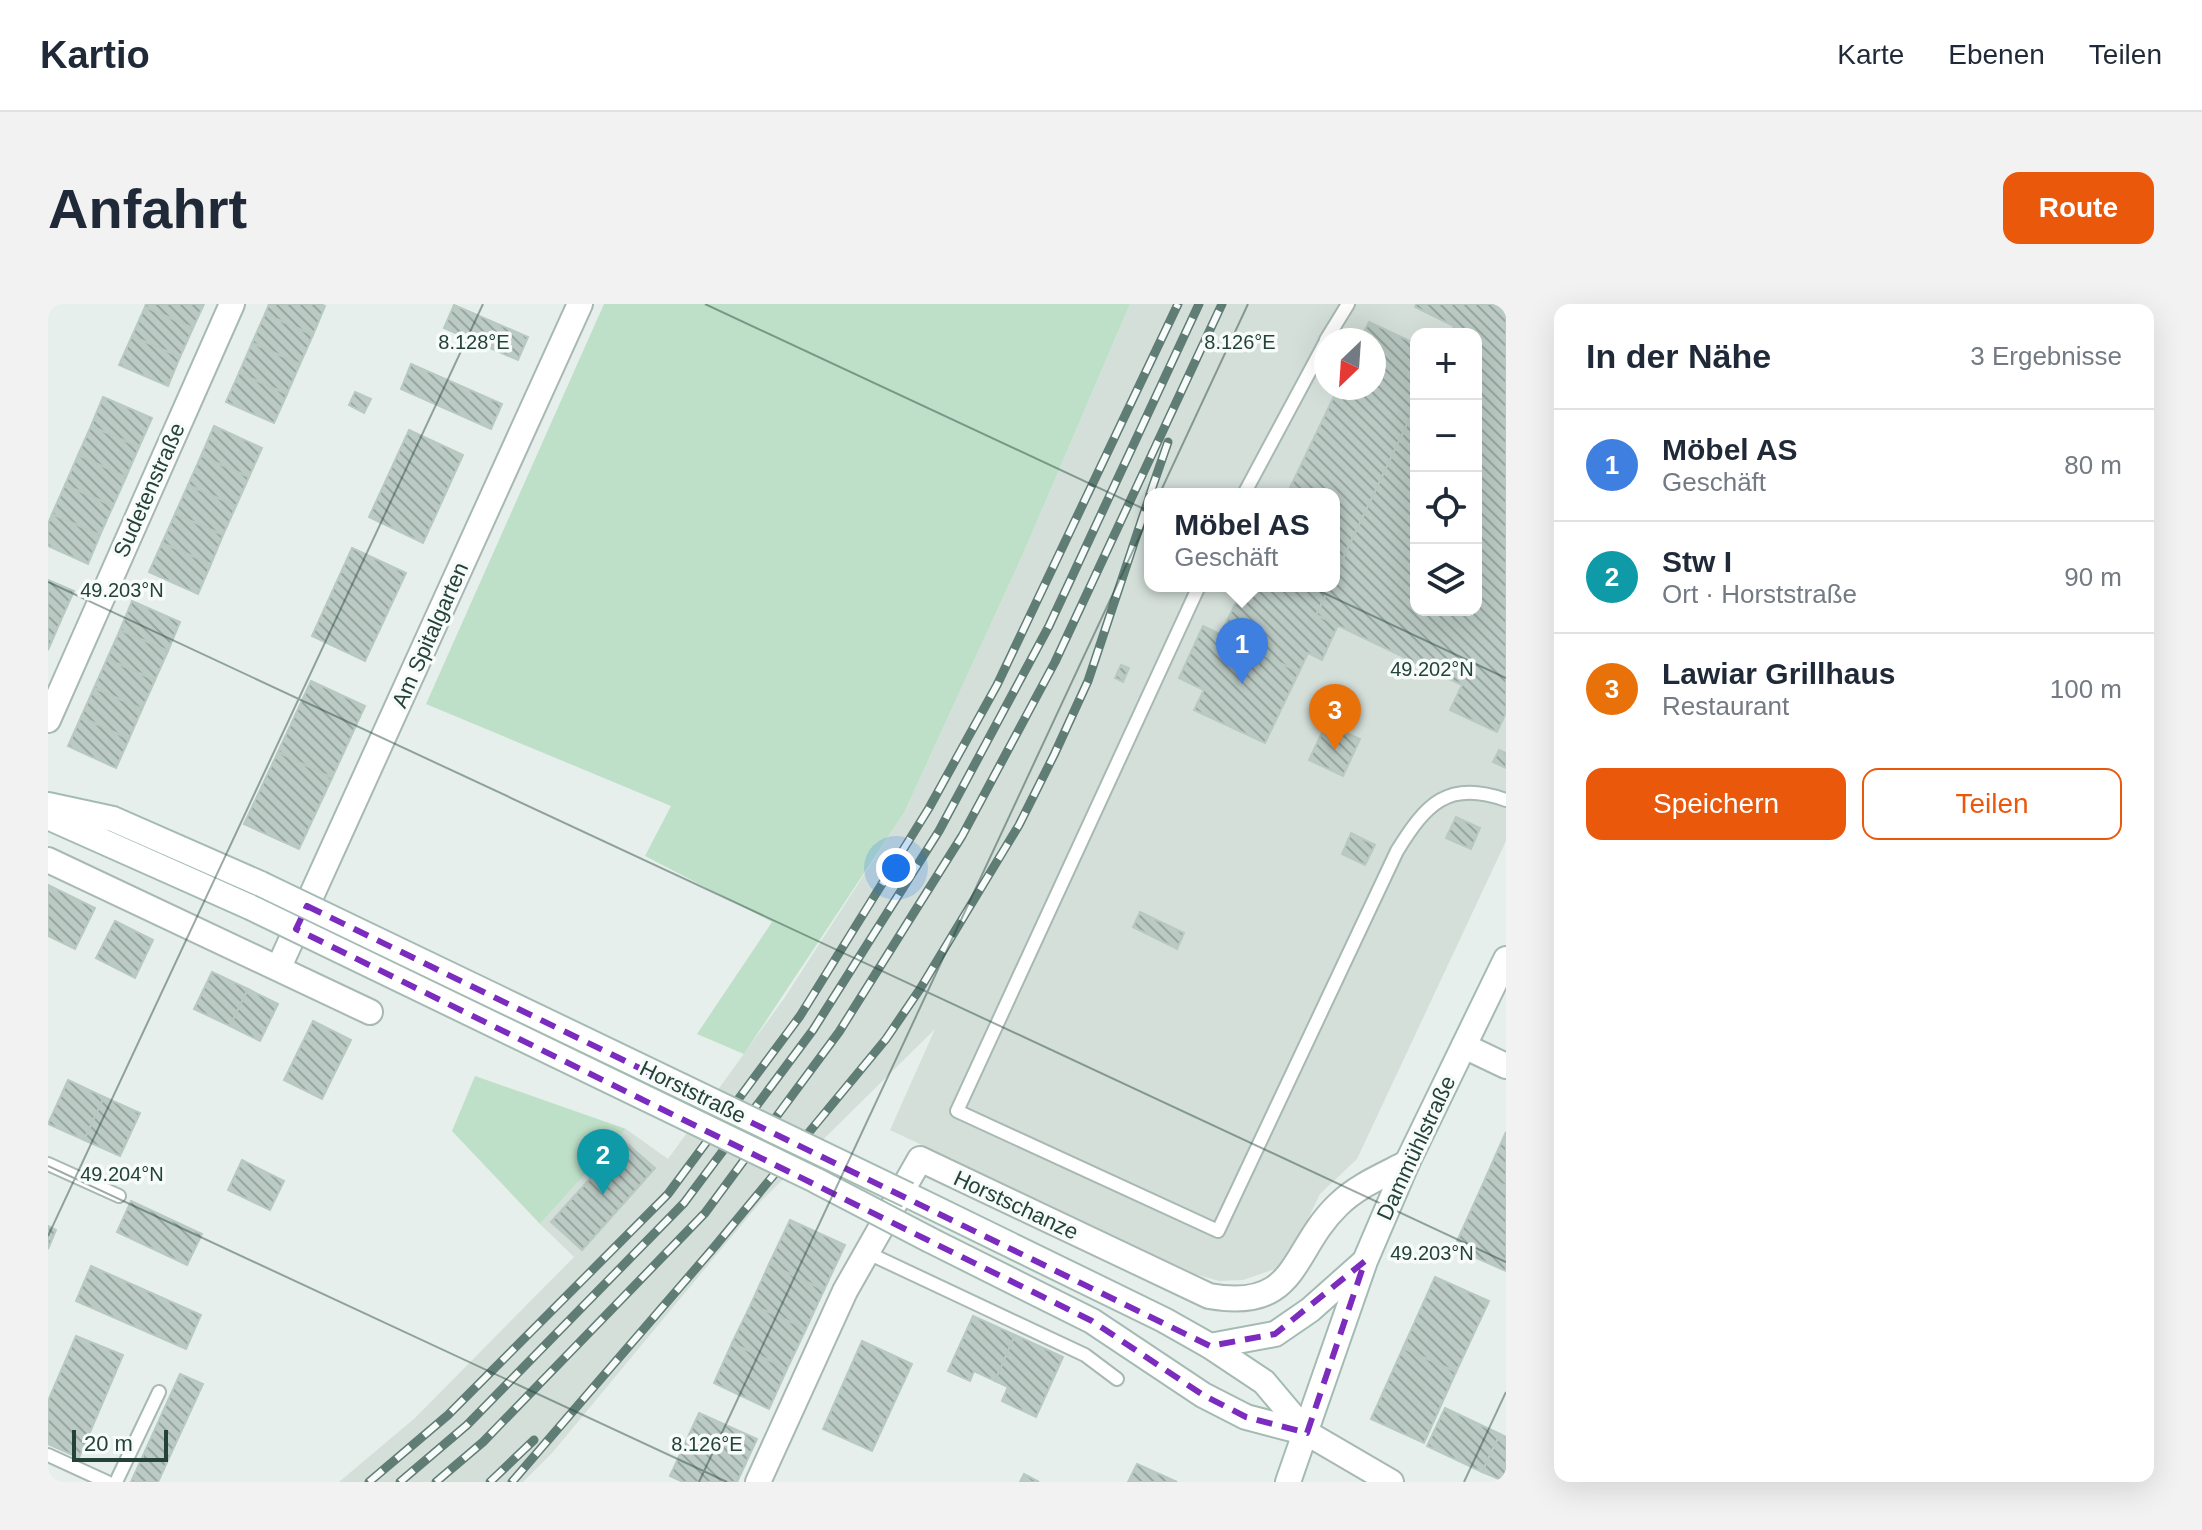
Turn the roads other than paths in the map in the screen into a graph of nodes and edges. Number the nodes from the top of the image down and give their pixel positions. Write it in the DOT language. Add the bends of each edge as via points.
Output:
graph roads {
  1 [pos="232,304"];
  2 [pos="580,304"];
  3 [pos="1348,304"];
  4 [pos="1333,328"];
  5 [pos="1314,363"];
  6 [pos="1247,488"];
  7 [pos="1196,592"];
  8 [pos="48,720"];
  9 [pos="1506,800"];
  10 [pos="48,805"];
  11 [pos="48,817"];
  12 [pos="48,860"];
  13 [pos="1506,959"];
  14 [pos="279,967"];
  15 [pos="370,1012"];
  16 [pos="1464,1046"];
  17 [pos="1506,1066"];
  18 [pos="1407,1163"];
  19 [pos="48,1164"];
  20 [pos="119,1196"];
  21 [pos="868,1253"];
  22 [pos="1365,1261"];
  23 [pos="1210,1346"];
  24 [pos="1117,1379"];
  25 [pos="159,1392"];
  26 [pos="1307,1433"];
  27 [pos="48,1455"];
  28 [pos="107,1482"];
  29 [pos="116,1482"];
  30 [pos="758,1482"];
  31 [pos="1288,1482"];
  32 [pos="1391,1482"];
  1 -- 8 [label="street, Sudetenstraße"];
  2 -- 14 [label="street, Am Spitalgarten"];
  3 -- 4 [label="lane"];
  5 -- 6 [label="lane"];
  7 -- 9 [label="lane" via="957,1111 1218,1231 1397,851 1417,820 1433,803 1450,796 1469,792"];
  10 -- 23 [label="street, Horststraße, bridge" via="113,819 261,884"];
  11 -- 26 [label="street, Horststraße, bridge" via="250,907 815,1180 1092,1321 1203,1395 1246,1417"];
  12 -- 14 [label="street"];
  13 -- 16 [label="street, Dammühlstraße"];
  14 -- 15 [label="street"];
  16 -- 17 [label="street"];
  16 -- 18 [label="street, Dammühlstraße"];
  18 -- 21 [label="street, Horstschanze" via="1339,1204 1284,1281 1248,1299 1209,1296 920,1159"];
  18 -- 22 [label="street, Dammühlstraße"];
  19 -- 20 [label="lane"];
  21 -- 24 [label="lane" via="1085,1355"];
  21 -- 30 [label="street, Horstschanze" via="845,1291"];
  22 -- 23 [label="street" via="1290,1326 1259,1340"];
  22 -- 26 [label="street, Dammühlstraße"];
  23 -- 26 [label="street, Horststraße" via="1264,1382"];
  25 -- 29 [label="lane"];
  26 -- 31 [label="street, Dammühlstraße"];
  26 -- 32 [label="street, Horststraße"];
  27 -- 28 [label="lane"];
}
